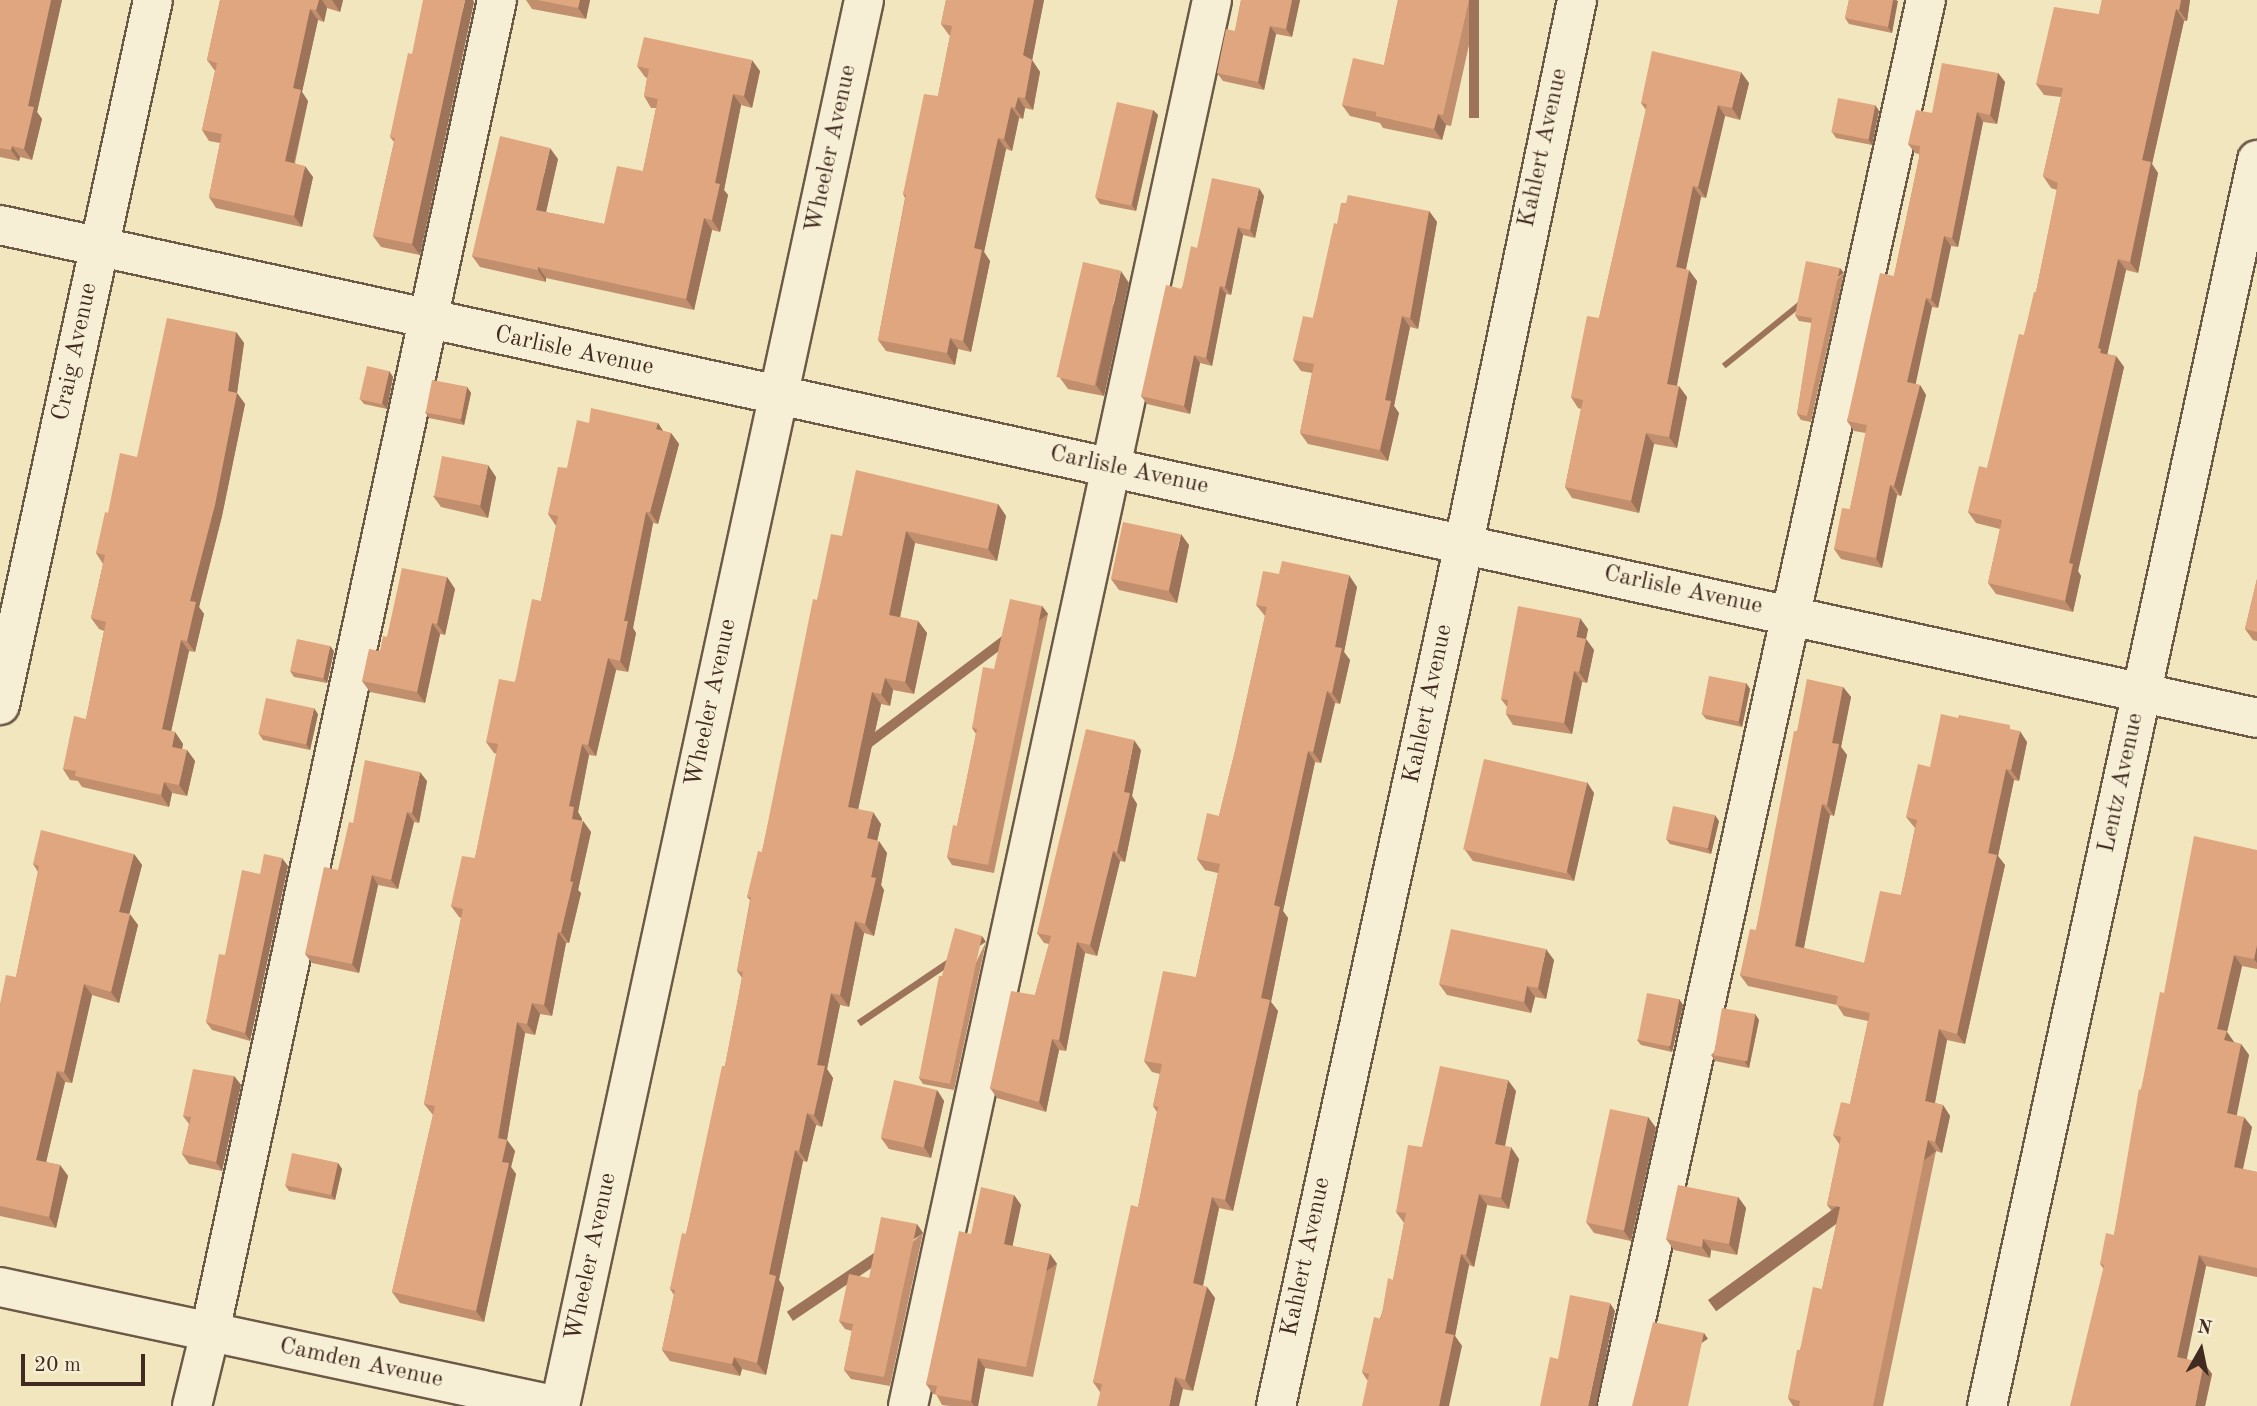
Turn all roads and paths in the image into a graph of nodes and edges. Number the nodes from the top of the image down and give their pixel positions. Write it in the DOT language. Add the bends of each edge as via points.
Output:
graph roads {
  1 [pos="153,0"];
  2 [pos="497,0"];
  3 [pos="864,0"];
  4 [pos="1212,0"];
  5 [pos="1577,0"];
  6 [pos="1926,0"];
  7 [pos="2257,160"];
  8 [pos="0,225"];
  9 [pos="98,248"];
  10 [pos="430,321"];
  11 [pos="778,397"];
  12 [pos="1109,466"];
  13 [pos="1462,544"];
  14 [pos="1791,614"];
  15 [pos="2141,693"];
  16 [pos="0,705"];
  17 [pos="2257,718"];
  18 [pos="0,1287"];
  19 [pos="211,1332"];
  20 [pos="192,1406"];
  21 [pos="559,1406"];
  22 [pos="908,1406"];
  23 [pos="1276,1406"];
  24 [pos="1617,1406"];
  25 [pos="1987,1406"];
  1 -- 9 [label="street, Craig Avenue"];
  2 -- 10 [label="street"];
  3 -- 11 [label="street, Wheeler Avenue"];
  4 -- 12 [label="street"];
  5 -- 13 [label="street, Kahlert Avenue"];
  6 -- 14 [label="street"];
  7 -- 15 [label="street, Lentz Avenue"];
  8 -- 9 [label="street, Carlisle Avenue"];
  9 -- 10 [label="street, Carlisle Avenue"];
  9 -- 16 [label="street, Craig Avenue"];
  10 -- 11 [label="street, Carlisle Avenue"];
  10 -- 19 [label="street"];
  11 -- 12 [label="street, Carlisle Avenue"];
  11 -- 21 [label="street, Wheeler Avenue"];
  12 -- 13 [label="street, Carlisle Avenue"];
  12 -- 22 [label="street"];
  13 -- 14 [label="street, Carlisle Avenue"];
  13 -- 23 [label="street, Kahlert Avenue"];
  14 -- 15 [label="street, Carlisle Avenue"];
  14 -- 24 [label="street"];
  15 -- 17 [label="street, Carlisle Avenue"];
  15 -- 25 [label="street, Lentz Avenue"];
  18 -- 19 [label="street, Camden Avenue"];
  19 -- 20 [label="street"];
  19 -- 21 [label="street, Camden Avenue"];
}
